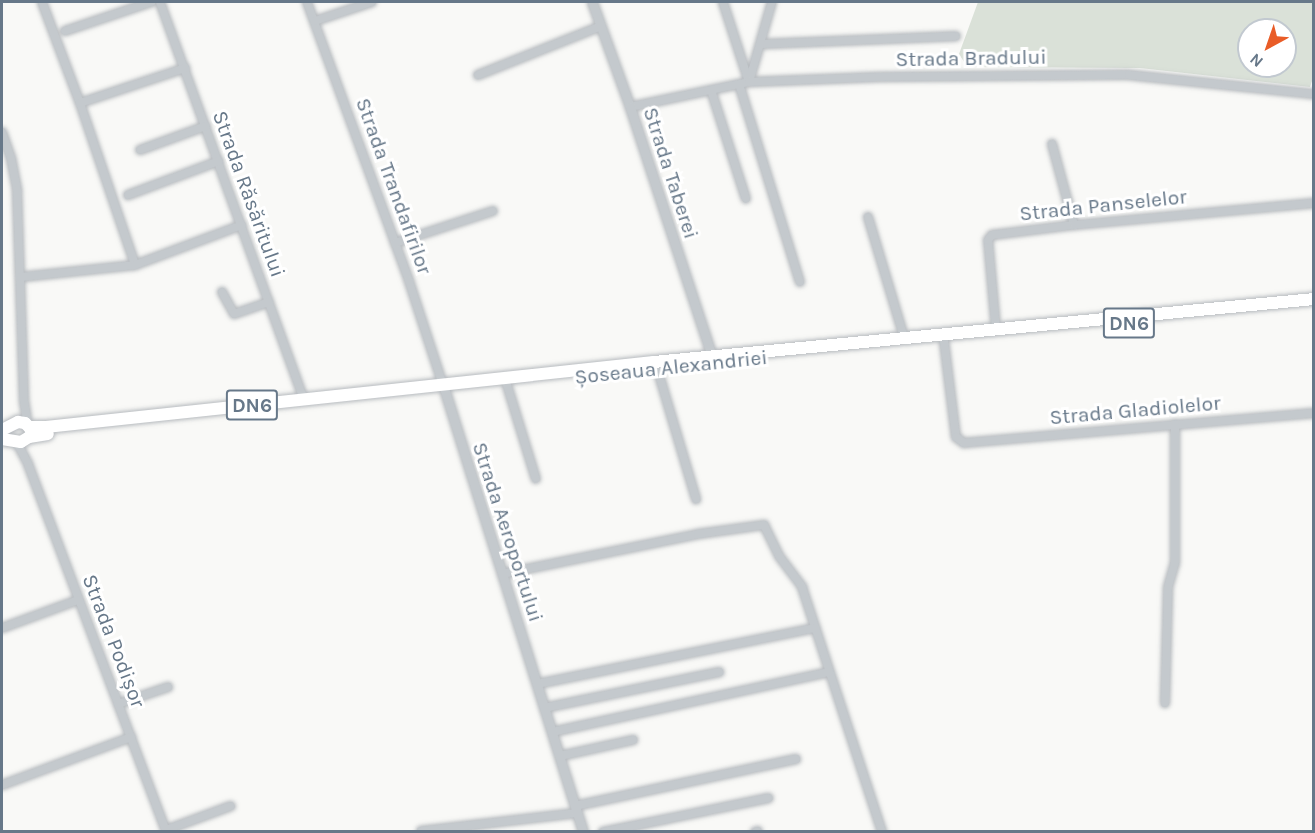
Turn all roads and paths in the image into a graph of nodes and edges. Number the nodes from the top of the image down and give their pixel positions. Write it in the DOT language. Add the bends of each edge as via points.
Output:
graph roads {
  1 [pos="42,2"];
  2 [pos="151,2"];
  3 [pos="160,2"];
  4 [pos="307,2"];
  5 [pos="372,2"];
  6 [pos="592,2"];
  7 [pos="723,2"];
  8 [pos="772,2"];
  9 [pos="315,21"];
  10 [pos="600,24"];
  11 [pos="65,31"];
  12 [pos="956,36"];
  13 [pos="761,44"];
  14 [pos="486,67"];
  15 [pos="185,68"];
  16 [pos="478,75"];
  17 [pos="749,82"];
  18 [pos="739,84"];
  19 [pos="711,90"];
  20 [pos="1314,94"];
  21 [pos="80,103"];
  22 [pos="630,107"];
  23 [pos="206,126"];
  24 [pos="2,132"];
  25 [pos="1052,144"];
  26 [pos="140,150"];
  27 [pos="219,161"];
  28 [pos="128,195"];
  29 [pos="746,199"];
  30 [pos="1314,203"];
  31 [pos="493,211"];
  32 [pos="868,217"];
  33 [pos="242,225"];
  34 [pos="1074,225"];
  35 [pos="395,243"];
  36 [pos="135,265"];
  37 [pos="21,277"];
  38 [pos="800,282"];
  39 [pos="222,292"];
  40 [pos="1314,299"];
  41 [pos="269,302"];
  42 [pos="1314,306"];
  43 [pos="996,329"];
  44 [pos="904,337"];
  45 [pos="944,341"];
  46 [pos="712,356"];
  47 [pos="657,368"];
  48 [pos="507,385"];
  49 [pos="443,388"];
  50 [pos="304,399"];
  51 [pos="24,401"];
  52 [pos="1314,413"];
  53 [pos="1175,424"];
  54 [pos="17,433"];
  55 [pos="536,479"];
  56 [pos="696,498"];
  57 [pos="502,574"];
  58 [pos="78,600"];
  59 [pos="2,628"];
  60 [pos="815,628"];
  61 [pos="719,672"];
  62 [pos="829,672"];
  63 [pos="537,684"];
  64 [pos="168,687"];
  65 [pos="1166,703"];
  66 [pos="118,704"];
  67 [pos="544,708"];
  68 [pos="552,732"];
  69 [pos="131,737"];
  70 [pos="633,740"];
  71 [pos="560,756"];
  72 [pos="796,759"];
  73 [pos="2,784"];
  74 [pos="769,798"];
  75 [pos="231,806"];
  76 [pos="576,810"];
  77 [pos="166,830"];
  78 [pos="421,831"];
  79 [pos="584,831"];
  80 [pos="603,831"];
  81 [pos="882,831"];
  1 -- 21 [label="street"];
  2 -- 11 [label="street"];
  3 -- 15 [label="street, Strada Răsăritului"];
  4 -- 9 [label="street, Strada Trandafirilor"];
  5 -- 9 [label="street"];
  6 -- 10 [label="street, Strada Taberei"];
  7 -- 17 [label="street"];
  8 -- 13 [label="street"];
  9 -- 35 [label="street, Strada Trandafirilor"];
  10 -- 14 [label="street"];
  10 -- 16 [label="street"];
  10 -- 22 [label="street, Strada Taberei"];
  12 -- 13 [label="street"];
  13 -- 17 [label="street"];
  15 -- 21 [label="street"];
  15 -- 23 [label="street, Strada Răsăritului"];
  17 -- 18 [label="street, Strada Bradului"];
  17 -- 20 [label="street, Strada Bradului" via="1129,75"];
  18 -- 19 [label="street, Strada Bradului"];
  18 -- 38 [label="street"];
  19 -- 22 [label="street, Strada Bradului"];
  19 -- 29 [label="street"];
  21 -- 36 [label="street"];
  22 -- 46 [label="street, Strada Taberei"];
  23 -- 26 [label="street"];
  23 -- 27 [label="street, Strada Răsăritului"];
  24 -- 37 [label="street, Strada Podișor" via="16,180"];
  25 -- 34 [label="street"];
  27 -- 28 [label="street"];
  27 -- 33 [label="street, Strada Răsăritului"];
  30 -- 34 [label="street, Strada Panselelor"];
  31 -- 35 [label="street"];
  32 -- 44 [label="street"];
  33 -- 36 [label="street"];
  33 -- 41 [label="street, Strada Răsăritului"];
  34 -- 43 [label="street, Strada Panselelor" via="989,237"];
  35 -- 49 [label="street, Strada Trandafirilor"];
  36 -- 37 [label="street"];
  37 -- 51 [label="street, Strada Podișor"];
  39 -- 41 [label="street" via="234,314"];
  40 -- 43 [label="highway, Șoseaua Alexandriei / DN6"];
  41 -- 50 [label="street, Strada Răsăritului"];
  42 -- 45 [label="highway, Șoseaua Alexandriei / DN6"];
  43 -- 44 [label="highway, Șoseaua Alexandriei / DN6"];
  44 -- 46 [label="highway, Șoseaua Alexandriei / DN6"];
  45 -- 47 [label="highway, Șoseaua Alexandriei / DN6"];
  45 -- 53 [label="street, Strada Gladiolelor" via="959,441"];
  46 -- 49 [label="highway, Șoseaua Alexandriei / DN6"];
  47 -- 48 [label="highway, Șoseaua Alexandriei / DN6"];
  47 -- 56 [label="street"];
  48 -- 49 [label="highway, Șoseaua Alexandriei / DN6"];
  48 -- 55 [label="street"];
  49 -- 50 [label="highway, Șoseaua Alexandriei / DN6"];
  49 -- 54 [label="highway, Șoseaua Alexandriei / DN6"];
  49 -- 57 [label="street, Strada Aeroportului"];
  50 -- 54 [label="highway, Șoseaua Alexandriei / DN6"];
  51 -- 54 [label="street, Strada Podișor"];
  51 -- 54 [label="street"];
  52 -- 53 [label="street, Strada Gladiolelor"];
  53 -- 65 [label="street" via="1175,563 1168,587"];
  54 -- 58 [label="street, Strada Podișor"];
  57 -- 60 [label="street" via="761,524 802,587"];
  57 -- 63 [label="street, Strada Aeroportului"];
  58 -- 59 [label="street"];
  58 -- 66 [label="street, Strada Podișor"];
  60 -- 62 [label="street"];
  60 -- 63 [label="street"];
  61 -- 67 [label="street"];
  62 -- 68 [label="street"];
  62 -- 81 [label="street"];
  63 -- 67 [label="street, Strada Aeroportului"];
  64 -- 66 [label="street"];
  66 -- 69 [label="street, Strada Podișor"];
  67 -- 68 [label="street, Strada Aeroportului"];
  68 -- 71 [label="street, Strada Aeroportului"];
  69 -- 73 [label="street"];
  69 -- 77 [label="street, Strada Podișor"];
  70 -- 71 [label="street"];
  71 -- 76 [label="street, Strada Aeroportului"];
  72 -- 76 [label="street"];
  74 -- 80 [label="street"];
  75 -- 77 [label="street"];
  76 -- 78 [label="street"];
  76 -- 79 [label="street, Strada Aeroportului"];
}
